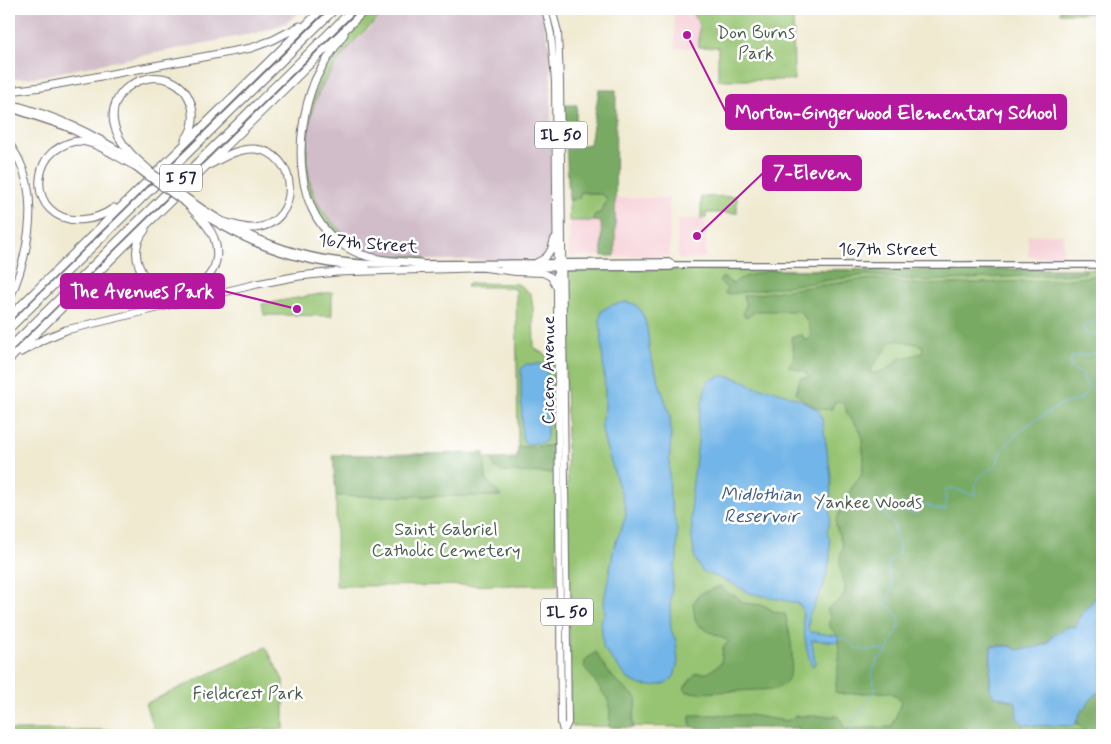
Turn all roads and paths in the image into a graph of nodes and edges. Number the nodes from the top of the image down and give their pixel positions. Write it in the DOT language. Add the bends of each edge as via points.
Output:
graph roads {
  1 [pos="336,9"];
  2 [pos="353,9"];
  3 [pos="366,9"];
  4 [pos="546,9"];
  5 [pos="552,9"];
  6 [pos="319,11"];
  7 [pos="9,91"];
  8 [pos="9,103"];
  9 [pos="9,108"];
  10 [pos="9,143"];
  11 [pos="171,157"];
  12 [pos="135,166"];
  13 [pos="148,173"];
  14 [pos="193,179"];
  15 [pos="181,197"];
  16 [pos="126,200"];
  17 [pos="188,205"];
  18 [pos="158,213"];
  19 [pos="221,221"];
  20 [pos="557,226"];
  21 [pos="538,262"];
  22 [pos="420,264"];
  23 [pos="1102,265"];
  24 [pos="560,266"];
  25 [pos="470,268"];
  26 [pos="485,268"];
  27 [pos="556,290"];
  28 [pos="9,300"];
  29 [pos="9,317"];
  30 [pos="9,329"];
  31 [pos="9,348"];
  32 [pos="9,361"];
  33 [pos="564,733"];
  1 -- 30 [label="highway, I 57"];
  2 -- 31 [label="highway, I 57"];
  3 -- 14 [label="highway"];
  3 -- 22 [label="highway" via="328,56 315,82 304,122 302,177 315,214 344,247 373,258"];
  4 -- 20 [label="main road, Cicero Avenue / IL 50" via="554,61"];
  5 -- 24 [label="main road, Cicero Avenue / IL 50" via="560,61"];
  6 -- 7 [label="highway" via="296,28 251,48"];
  6 -- 11 [label="highway"];
  8 -- 13 [label="main road, 167th Street" via="42,112 84,130 117,149"];
  9 -- 12 [label="main road, 167th Street" via="66,127"];
  10 -- 28 [label="highway" via="25,178 29,216 25,252"];
  11 -- 13 [label="highway" via="192,127 193,111 189,100 178,86 162,78 134,82 118,99 114,124 118,136"];
  11 -- 16 [label="highway"];
  12 -- 13 [label="main road, 167th Street"];
  12 -- 16 [label="highway" via="89,143 78,141 57,149 42,164 40,186 44,199 60,216 87,220"];
  13 -- 15 [label="main road, 167th Street, bridge"];
  14 -- 18 [label="highway"];
  14 -- 19 [label="highway" via="211,164 241,150 265,152 284,167 289,177 288,201 275,220 254,228"];
  15 -- 17 [label="main road, 167th Street"];
  15 -- 19 [label="main road, 167th Street"];
  16 -- 29 [label="highway"];
  17 -- 18 [label="highway" via="209,229 216,254 209,275 187,291 171,292 156,287 146,279 140,267 137,255 139,240"];
  17 -- 25 [label="main road, 167th Street" via="252,243 305,260 385,269"];
  18 -- 32 [label="highway"];
  19 -- 22 [label="main road, 167th Street" via="255,238 306,255 347,262"];
  20 -- 21 [label="main road" via="551,252"];
  20 -- 24 [label="main road, Cicero Avenue / IL 50"];
  21 -- 22 [label="main road, 167th Street"];
  21 -- 24 [label="main road, 167th Street"];
  23 -- 24 [label="main road, 167th Street" via="674,265 669,262"];
  24 -- 26 [label="main road, 167th Street"];
  24 -- 27 [label="main road, Cicero Avenue / IL 50"];
  24 -- 33 [label="main road, Cicero Avenue / IL 50" via="568,723"];
  25 -- 26 [label="main road, 167th Street"];
  25 -- 32 [label="highway" via="337,272 266,282 66,330 32,345"];
  26 -- 27 [label="main road" via="543,272 551,277"];
  27 -- 33 [label="main road, Cicero Avenue / IL 50" via="561,723"];
}
